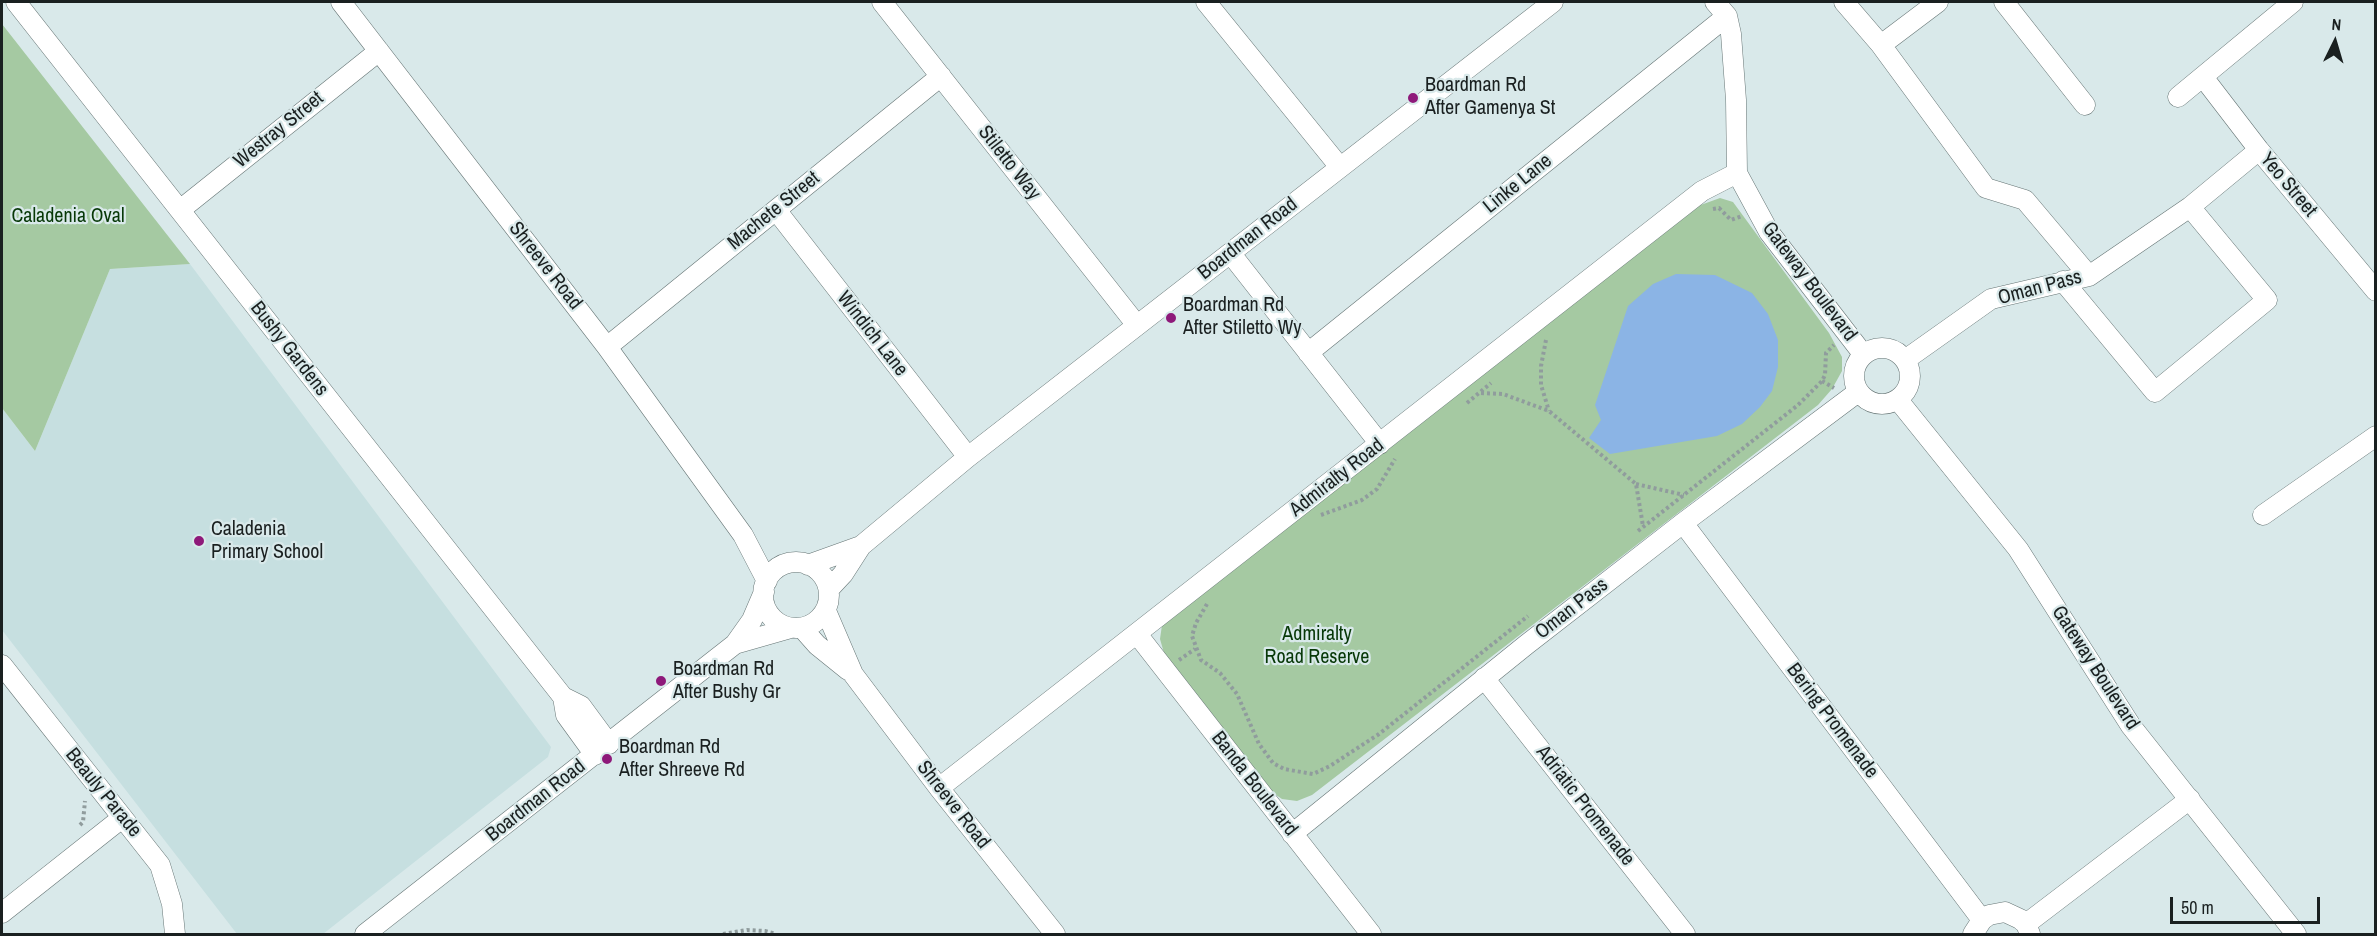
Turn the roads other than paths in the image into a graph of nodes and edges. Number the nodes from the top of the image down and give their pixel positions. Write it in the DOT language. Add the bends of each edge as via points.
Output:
graph roads {
  1 [pos="16,2"];
  2 [pos="341,2"];
  3 [pos="882,2"];
  4 [pos="1206,2"];
  5 [pos="1553,2"];
  6 [pos="1844,2"];
  7 [pos="1938,2"];
  8 [pos="2004,2"];
  9 [pos="2293,2"];
  10 [pos="1721,9"];
  11 [pos="1881,45"];
  12 [pos="379,51"];
  13 [pos="941,76"];
  14 [pos="2203,77"];
  15 [pos="2178,97"];
  16 [pos="2085,105"];
  17 [pos="2259,150"];
  18 [pos="1339,166"];
  19 [pos="1737,173"];
  20 [pos="2190,207"];
  21 [pos="180,210"];
  22 [pos="776,210"];
  23 [pos="1231,254"];
  24 [pos="2088,276"];
  25 [pos="2063,281"];
  26 [pos="2376,291"];
  27 [pos="1136,324"];
  28 [pos="607,346"];
  29 [pos="1308,353"];
  30 [pos="1863,354"];
  31 [pos="1905,360"];
  32 [pos="1858,392"];
  33 [pos="1898,399"];
  34 [pos="1380,444"];
  35 [pos="2373,444"];
  36 [pos="968,457"];
  37 [pos="2263,515"];
  38 [pos="1683,523"];
  39 [pos="743,535"];
  40 [pos="861,546"];
  41 [pos="786,564"];
  42 [pos="808,565"];
  43 [pos="765,587"];
  44 [pos="829,589"];
  45 [pos="826,611"];
  46 [pos="796,628"];
  47 [pos="1137,634"];
  48 [pos="735,644"];
  49 [pos="2,665"];
  50 [pos="853,674"];
  51 [pos="1484,678"];
  52 [pos="602,749"];
  53 [pos="939,788"];
  54 [pos="2190,799"];
  55 [pos="122,818"];
  56 [pos="1292,834"];
  57 [pos="2,913"];
  58 [pos="1978,927"];
  59 [pos="2028,929"];
  60 [pos="175,934"];
  61 [pos="366,934"];
  62 [pos="1055,934"];
  63 [pos="1371,934"];
  64 [pos="1685,934"];
  65 [pos="2296,934"];
  1 -- 21 [label="street, Bushy Gardens"];
  2 -- 12 [label="street, Shreeve Road"];
  3 -- 13 [label="street, Stiletto Way"];
  4 -- 18 [label="street"];
  5 -- 18 [label="street, Boardman Road"];
  6 -- 11 [label="street"];
  7 -- 11 [label="street"];
  8 -- 16 [label="street"];
  9 -- 14 [label="street"];
  10 -- 19 [label="street, Gateway Boulevard" via="1731,34"];
  10 -- 29 [label="street, Linke Lane"];
  11 -- 24 [label="street" via="1986,188 2025,200"];
  12 -- 21 [label="street, Westray Street"];
  12 -- 28 [label="street, Shreeve Road"];
  13 -- 22 [label="street, Machete Street"];
  13 -- 27 [label="street, Stiletto Way"];
  14 -- 15 [label="street"];
  14 -- 17 [label="street, Yeo Street"];
  17 -- 20 [label="street, Oman Pass"];
  17 -- 26 [label="street, Yeo Street"];
  18 -- 23 [label="street, Boardman Road"];
  19 -- 30 [label="street, Gateway Boulevard" via="1769,232"];
  19 -- 34 [label="street, Admiralty Road" via="1702,191"];
  20 -- 24 [label="street, Oman Pass"];
  20 -- 25 [label="street" via="2267,300 2155,392"];
  21 -- 52 [label="street, Bushy Gardens" via="563,697 581,706"];
  22 -- 28 [label="street, Machete Street"];
  22 -- 36 [label="street, Windich Lane"];
  23 -- 27 [label="street, Boardman Road"];
  23 -- 29 [label="street"];
  24 -- 25 [label="street, Oman Pass"];
  25 -- 31 [label="street, Oman Pass" via="1992,300"];
  27 -- 36 [label="street, Boardman Road"];
  28 -- 39 [label="street, Shreeve Road"];
  29 -- 34 [label="street"];
  30 -- 31 [label="street" via="1878,348 1896,351"];
  30 -- 32 [label="street" via="1853,376"];
  31 -- 33 [label="street" via="1910,376"];
  32 -- 33 [label="street" via="1869,401 1885,404"];
  32 -- 38 [label="street, Oman Pass"];
  33 -- 54 [label="street, Gateway Boulevard" via="2018,549 2131,726"];
  34 -- 47 [label="street, Admiralty Road"];
  35 -- 37 [label="street"];
  36 -- 40 [label="street, Boardman Road"];
  38 -- 51 [label="street, Oman Pass"];
  38 -- 58 [label="street, Bering Promenade"];
  39 -- 41 [label="street, Shreeve Road"];
  39 -- 43 [label="street, Shreeve Road"];
  40 -- 42 [label="street, Boardman Road"];
  40 -- 44 [label="street, Boardman Road"];
  41 -- 42 [label="street, Boardman Road"];
  41 -- 43 [label="street, Boardman Road" via="778,568"];
  42 -- 44 [label="street" via="818,570"];
  43 -- 46 [label="street" via="767,611 781,625"];
  43 -- 48 [label="street, Boardman Road" via="752,620"];
  44 -- 45 [label="street"];
  45 -- 46 [label="street, Boardman Road" via="820,619"];
  45 -- 50 [label="street, Shreeve Road"];
  46 -- 48 [label="street, Boardman Road"];
  46 -- 50 [label="street, Shreeve Road"];
  47 -- 53 [label="street, Admiralty Road"];
  47 -- 56 [label="street, Banda Boulevard"];
  48 -- 52 [label="street, Boardman Road"];
  49 -- 55 [label="street, Beauly Parade"];
  50 -- 53 [label="street, Shreeve Road"];
  51 -- 56 [label="street, Oman Pass"];
  51 -- 64 [label="street, Adriatic Promenade"];
  52 -- 61 [label="street, Boardman Road"];
  53 -- 62 [label="street, Shreeve Road"];
  54 -- 59 [label="street"];
  54 -- 65 [label="street, Gateway Boulevard"];
  55 -- 57 [label="street"];
  55 -- 60 [label="street, Beauly Parade" via="160,865 172,904"];
  56 -- 63 [label="street, Banda Boulevard"];
  58 -- 59 [label="street" via="1989,915 2005,912 2013,914"];
}
